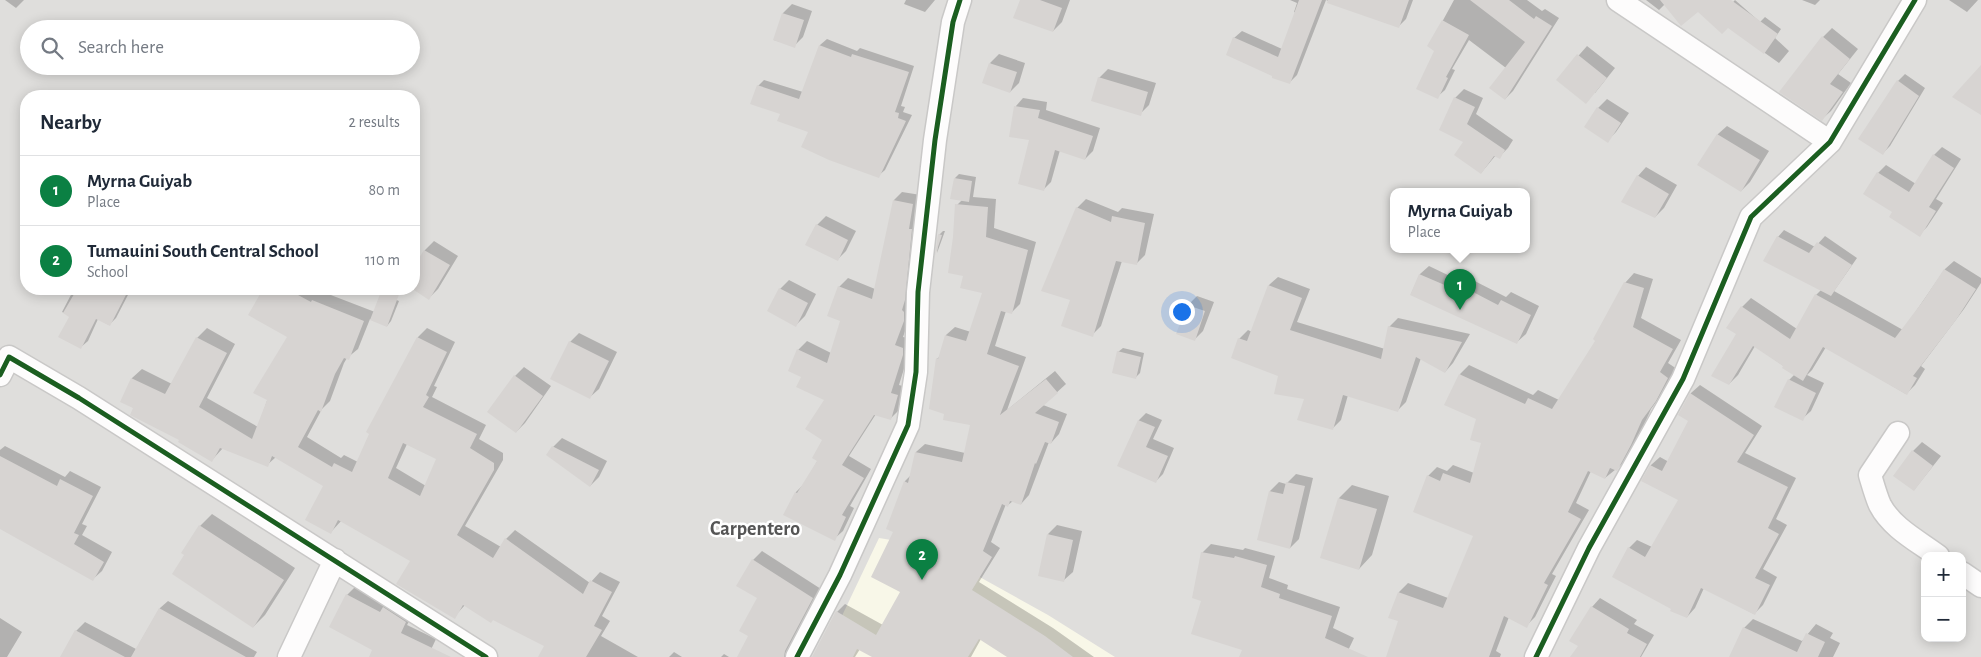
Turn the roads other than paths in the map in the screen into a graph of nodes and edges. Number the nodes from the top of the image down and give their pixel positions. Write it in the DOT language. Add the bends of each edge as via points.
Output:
graph roads {
  1 [pos="960,0"];
  2 [pos="1618,0"];
  3 [pos="1915,0"];
  4 [pos="1830,142"];
  5 [pos="0,375"];
  6 [pos="1898,432"];
  7 [pos="1933,552"];
  8 [pos="336,560"];
  9 [pos="1966,576"];
  10 [pos="1981,586"];
  11 [pos="289,657"];
  12 [pos="486,657"];
  13 [pos="797,657"];
  14 [pos="1536,657"];
  1 -- 13 [label="street" via="953,22 935,140 918,292 916,372 908,425 840,575"];
  2 -- 4 [label="street"];
  3 -- 4 [label="street"];
  4 -- 14 [label="street" via="1751,217 1683,379 1589,548"];
  5 -- 8 [label="street" via="9,357"];
  6 -- 7 [label="street" via="1870,475 1887,515"];
  8 -- 11 [label="street"];
  8 -- 12 [label="street"];
  9 -- 10 [label="street"];
}
